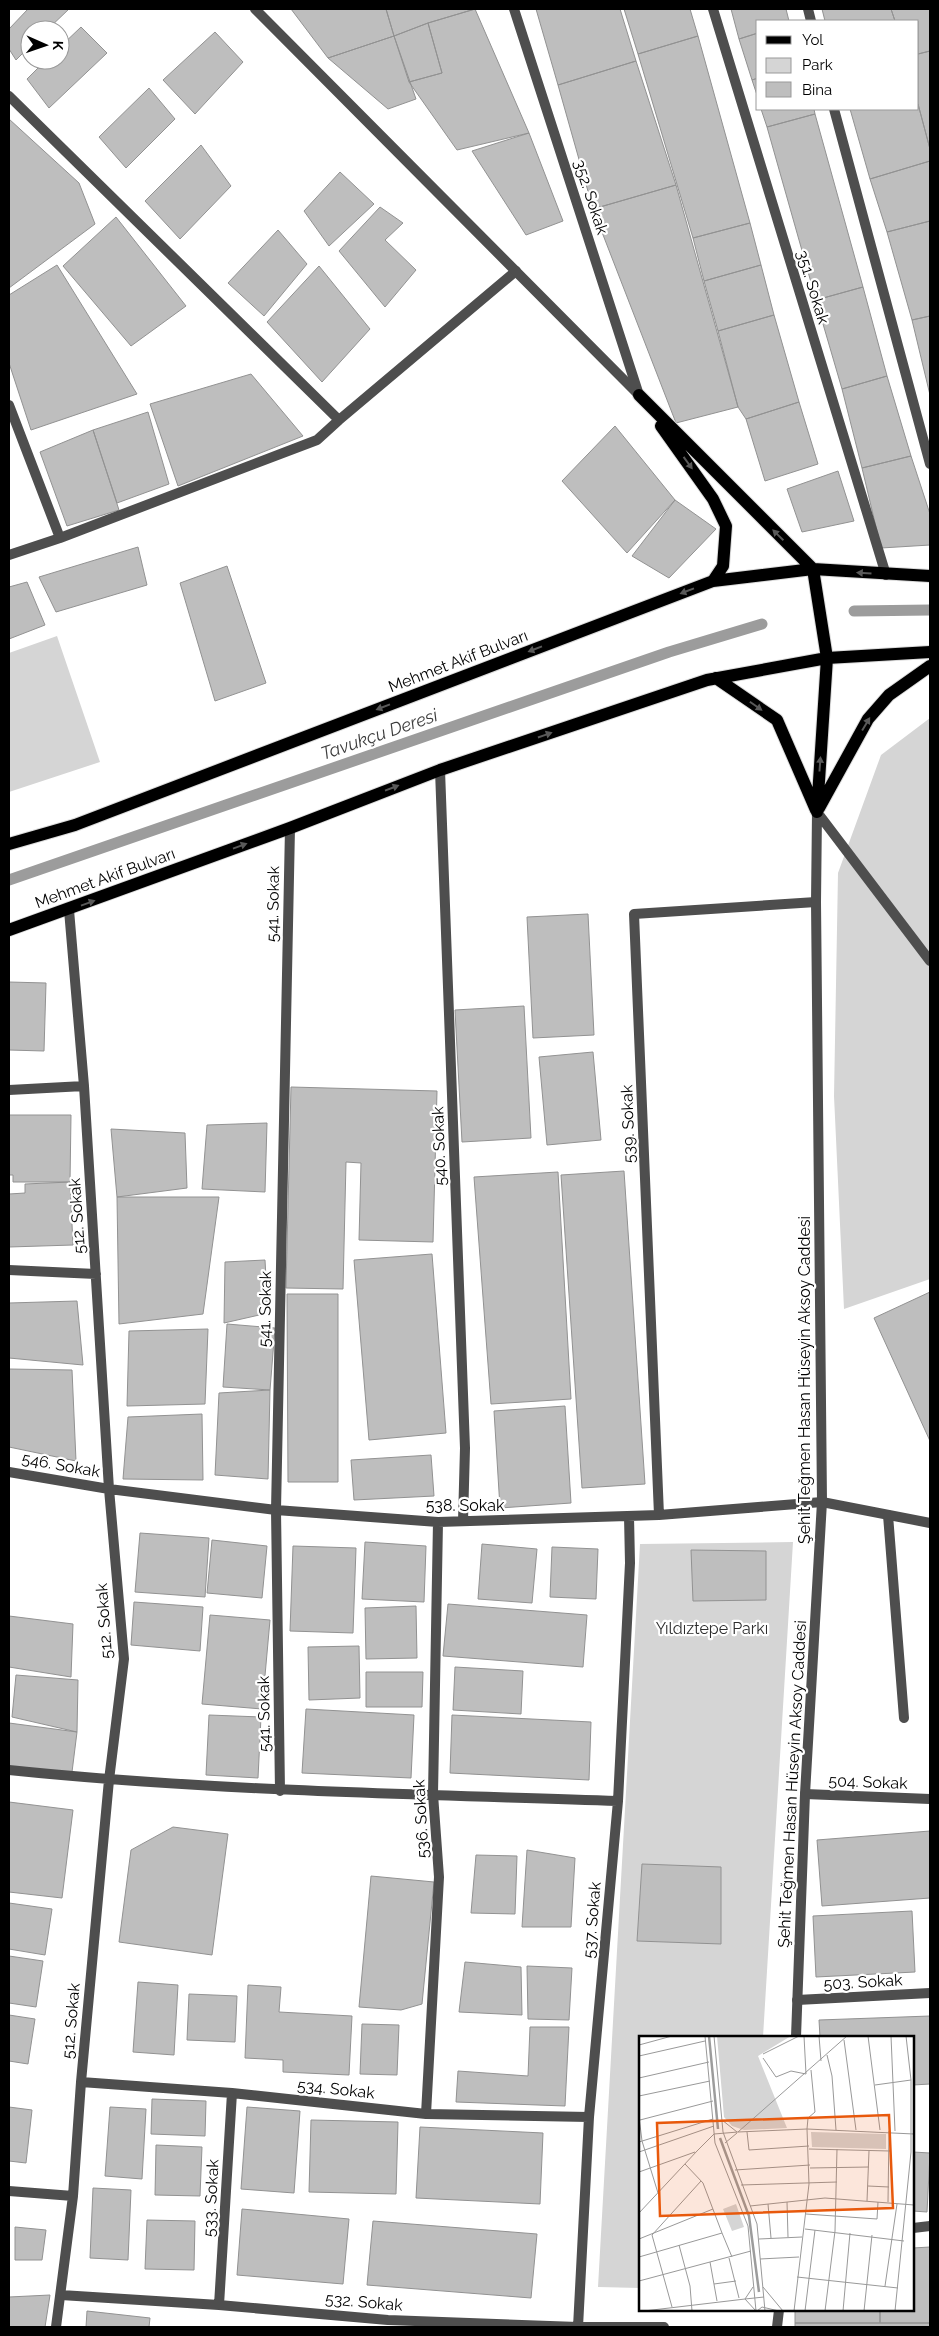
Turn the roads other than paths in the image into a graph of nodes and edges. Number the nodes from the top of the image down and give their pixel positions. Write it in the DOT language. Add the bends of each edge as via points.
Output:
graph roads {
  1 [pos="255,9"];
  2 [pos="514,9"];
  3 [pos="713,9"];
  4 [pos="9,96"];
  5 [pos="834,110"];
  6 [pos="516,271"];
  7 [pos="639,395"];
  8 [pos="9,405"];
  9 [pos="339,420"];
  10 [pos="930,464"];
  11 [pos="60,538"];
  12 [pos="9,555"];
  13 [pos="813,569"];
  14 [pos="886,574"];
  15 [pos="930,576"];
  16 [pos="713,581"];
  17 [pos="930,652"];
  18 [pos="827,658"];
  19 [pos="930,666"];
  20 [pos="716,678"];
  21 [pos="440,770"];
  22 [pos="817,812"];
  23 [pos="290,828"];
  24 [pos="9,844"];
  25 [pos="816,902"];
  26 [pos="69,910"];
  27 [pos="9,930"];
  28 [pos="930,961"];
  29 [pos="84,1086"];
  30 [pos="9,1090"];
  31 [pos="9,1270"];
  32 [pos="96,1274"];
  33 [pos="9,1472"];
  34 [pos="109,1488"];
  35 [pos="822,1502"];
  36 [pos="276,1510"];
  37 [pos="659,1515"];
  38 [pos="888,1515"];
  39 [pos="629,1516"];
  40 [pos="463,1521"];
  41 [pos="438,1522"];
  42 [pos="930,1523"];
  43 [pos="904,1718"];
  44 [pos="9,1770"];
  45 [pos="109,1780"];
  46 [pos="280,1790"];
  47 [pos="433,1794"];
  48 [pos="805,1794"];
  49 [pos="930,1799"];
  50 [pos="618,1801"];
  51 [pos="930,1993"];
  52 [pos="797,2000"];
  53 [pos="796,2036"];
  54 [pos="80,2082"];
  55 [pos="232,2093"];
  56 [pos="426,2114"];
  57 [pos="589,2117"];
  58 [pos="9,2191"];
  59 [pos="74,2196"];
  60 [pos="930,2226"];
  61 [pos="914,2228"];
  62 [pos="61,2295"];
  63 [pos="220,2305"];
  64 [pos="779,2311"];
  65 [pos="56,2327"];
  66 [pos="578,2327"];
  67 [pos="664,2327"];
  68 [pos="777,2327"];
  1 -- 6 [label="street"];
  2 -- 7 [label="street, 352. Sokak"];
  3 -- 14 [label="street, 351. Sokak"];
  4 -- 9 [label="street"];
  5 -- 10 [label="street"];
  6 -- 7 [label="street"];
  6 -- 9 [label="street"];
  13 -- 7 [label="main road, one-way"];
  7 -- 16 [label="main road, one-way" via="713,499 726,526 723,566"];
  8 -- 11 [label="street"];
  9 -- 11 [label="street" via="317,440"];
  11 -- 12 [label="street"];
  14 -- 13 [label="main road, Mehmet Akif Bulvarı, one-way"];
  13 -- 16 [label="main road, Mehmet Akif Bulvarı"];
  13 -- 18 [label="main road"];
  14 -- 15 [label="main road, Mehmet Akif Bulvarı"];
  16 -- 24 [label="main road, Mehmet Akif Bulvarı, one-way" via="75,825"];
  17 -- 18 [label="main road, Mehmet Akif Bulvarı"];
  18 -- 20 [label="main road, Mehmet Akif Bulvarı"];
  22 -- 18 [label="main road, one-way"];
  22 -- 19 [label="main road, one-way" via="868,719 889,696"];
  21 -- 20 [label="main road, Mehmet Akif Bulvarı, one-way"];
  20 -- 22 [label="main road, one-way" via="777,720"];
  23 -- 21 [label="main road, Mehmet Akif Bulvarı, one-way"];
  21 -- 40 [label="street, 540. Sokak" via="465,1448"];
  22 -- 25 [label="street, Şehit Teğmen Hasan Hüseyin Aksoy Caddesi"];
  22 -- 28 [label="street"];
  26 -- 23 [label="main road, Mehmet Akif Bulvarı, one-way"];
  23 -- 36 [label="street, 541. Sokak"];
  25 -- 35 [label="street, Şehit Teğmen Hasan Hüseyin Aksoy Caddesi"];
  25 -- 37 [label="street, 539. Sokak" via="634,914"];
  26 -- 27 [label="main road, Mehmet Akif Bulvarı"];
  26 -- 29 [label="street, 512. Sokak"];
  29 -- 30 [label="street"];
  29 -- 32 [label="street, 512. Sokak"];
  31 -- 32 [label="street"];
  32 -- 34 [label="street, 512. Sokak"];
  33 -- 34 [label="street, 546. Sokak"];
  34 -- 36 [label="street, 538. Sokak"];
  34 -- 45 [label="street, 512. Sokak" via="124,1659"];
  35 -- 37 [label="street, 538. Sokak"];
  35 -- 38 [label="street, 538. Sokak"];
  35 -- 48 [label="street, Şehit Teğmen Hasan Hüseyin Aksoy Caddesi"];
  36 -- 41 [label="street, 538. Sokak"];
  36 -- 46 [label="street, 541. Sokak"];
  37 -- 39 [label="street, 538. Sokak"];
  38 -- 42 [label="street, 538. Sokak"];
  38 -- 43 [label="street"];
  39 -- 40 [label="street, 538. Sokak"];
  39 -- 50 [label="street, 537. Sokak" via="630,1563"];
  40 -- 41 [label="street, 538. Sokak"];
  41 -- 47 [label="street, 536. Sokak"];
  44 -- 45 [label="street"];
  45 -- 46 [label="street"];
  45 -- 54 [label="street, 512. Sokak"];
  46 -- 47 [label="street"];
  47 -- 50 [label="street"];
  47 -- 56 [label="street, 536. Sokak" via="439,1876"];
  48 -- 49 [label="street, 504. Sokak"];
  48 -- 52 [label="street, Şehit Teğmen Hasan Hüseyin Aksoy Caddesi"];
  50 -- 57 [label="street, 537. Sokak"];
  51 -- 52 [label="street, 503. Sokak"];
  52 -- 53 [label="street, Şehit Teğmen Hasan Hüseyin Aksoy Caddesi"];
  54 -- 55 [label="street, 534. Sokak"];
  54 -- 59 [label="street, 512. Sokak"];
  55 -- 56 [label="street, 534. Sokak"];
  55 -- 63 [label="street, 533. Sokak"];
  56 -- 57 [label="street, 534. Sokak"];
  57 -- 66 [label="street, 537. Sokak"];
  58 -- 59 [label="street"];
  59 -- 62 [label="street, 512. Sokak"];
  60 -- 61 [label="street"];
  62 -- 63 [label="street, 532. Sokak"];
  62 -- 65 [label="street, 512. Sokak"];
  63 -- 66 [label="street, 532. Sokak" via="388,2320"];
  64 -- 68 [label="street"];
  66 -- 67 [label="street, 532. Sokak"];
}
